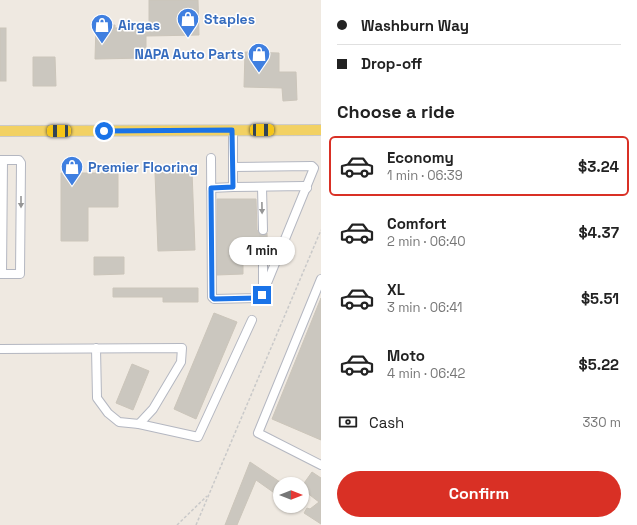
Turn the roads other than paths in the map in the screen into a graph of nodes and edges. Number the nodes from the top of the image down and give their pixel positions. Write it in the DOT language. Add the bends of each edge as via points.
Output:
graph roads {
  1 [pos="232,130"];
  2 [pos="321,130"];
  3 [pos="0,131"];
  4 [pos="211,158"];
  5 [pos="1,160"];
  6 [pos="233,167"];
  7 [pos="233,187"];
  8 [pos="262,187"];
  9 [pos="211,188"];
  10 [pos="307,188"];
  11 [pos="263,230"];
  12 [pos="263,264"];
  13 [pos="1,274"];
  14 [pos="321,279"];
  15 [pos="265,288"];
  16 [pos="252,320"];
  17 [pos="96,348"];
  18 [pos="0,349"];
  19 [pos="139,424"];
  20 [pos="321,465"];
  1 -- 2 [label="main road"];
  1 -- 3 [label="main road"];
  1 -- 6 [label="lane"];
  4 -- 9 [label="lane"];
  5 -- 13 [label="lane"];
  5 -- 13 [label="lane, one-way" via="15,159 21,163 20,274"];
  6 -- 7 [label="lane"];
  6 -- 10 [label="lane" via="312,166 314,168"];
  7 -- 8 [label="lane"];
  7 -- 9 [label="lane"];
  8 -- 10 [label="lane"];
  8 -- 11 [label="lane, one-way"];
  9 -- 15 [label="lane" via="212,297 258,298"];
  10 -- 15 [label="lane"];
  12 -- 15 [label="lane"];
  14 -- 20 [label="lane" via="258,433"];
  16 -- 19 [label="lane" via="198,436"];
  17 -- 18 [label="lane"];
  17 -- 19 [label="lane" via="97,398 108,413 119,422"];
  17 -- 19 [label="lane" via="182,348 177,369 154,409"];
}
